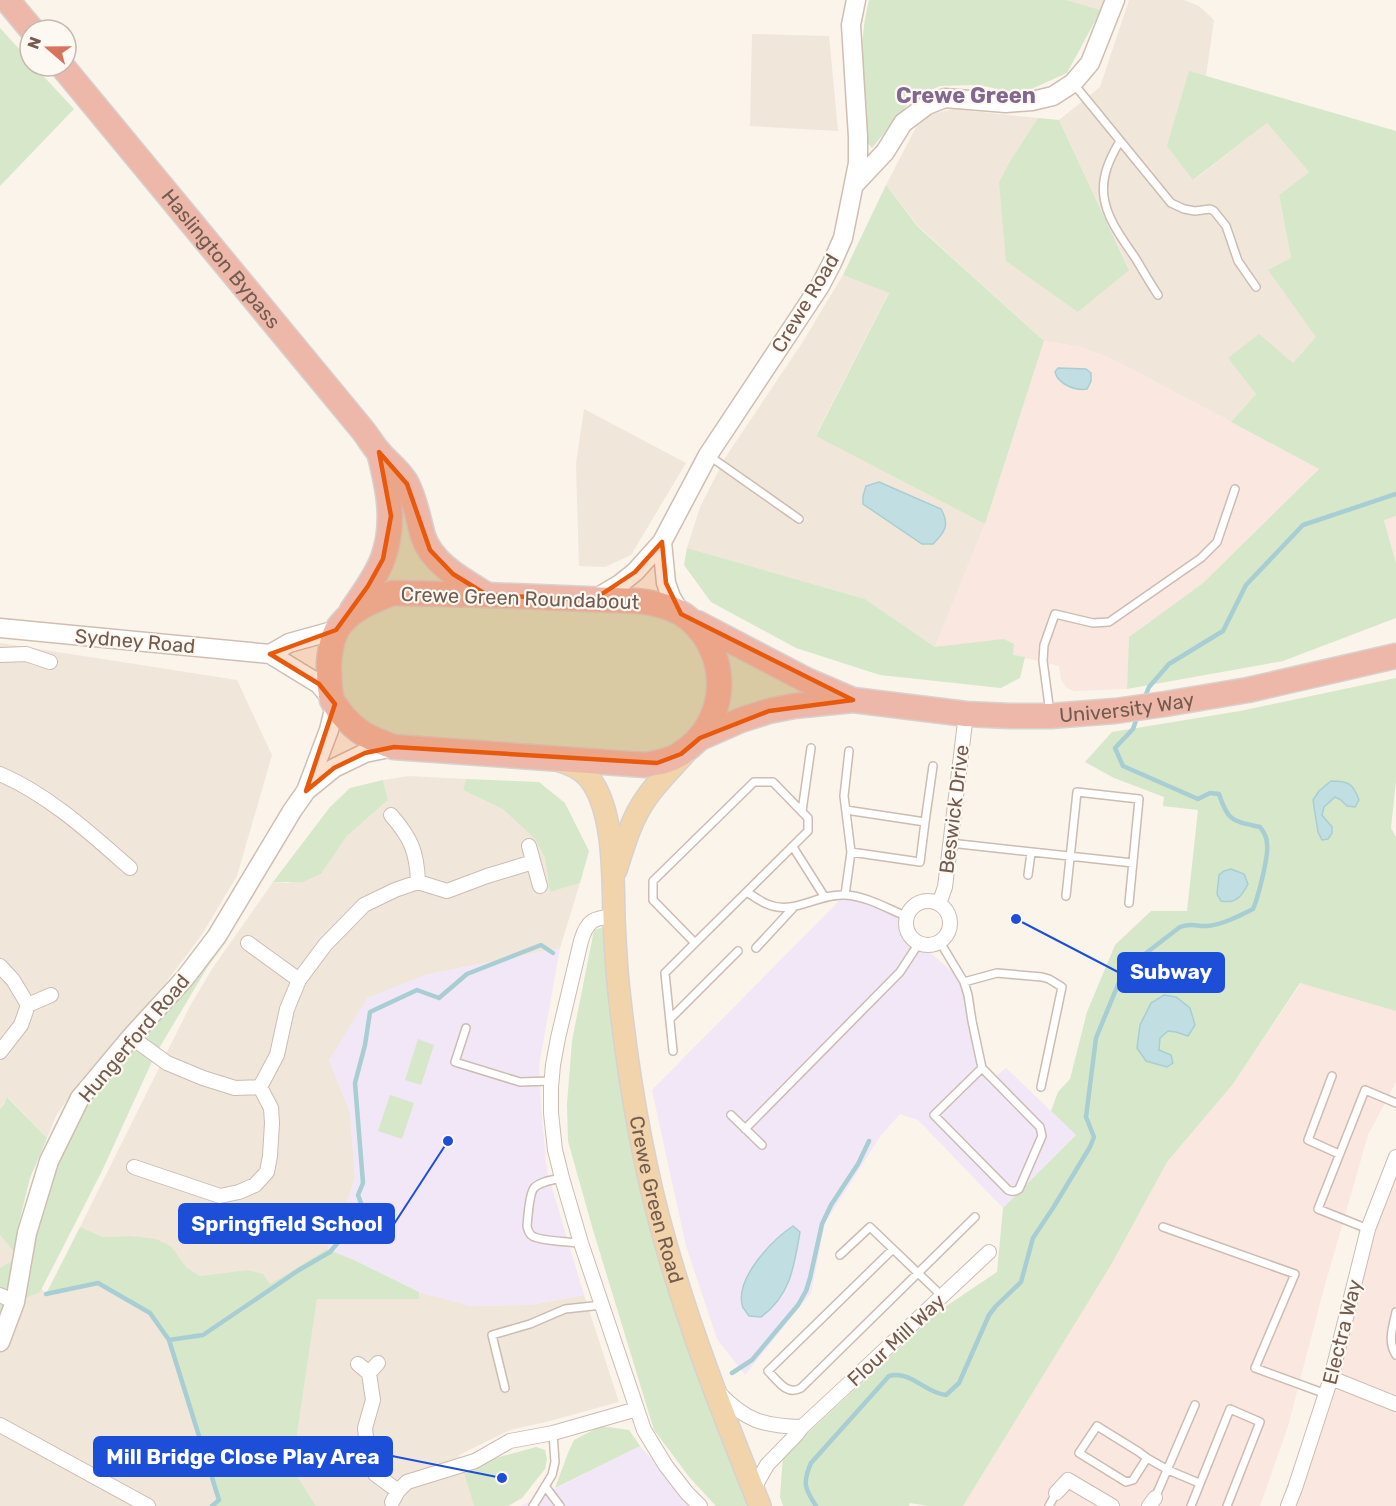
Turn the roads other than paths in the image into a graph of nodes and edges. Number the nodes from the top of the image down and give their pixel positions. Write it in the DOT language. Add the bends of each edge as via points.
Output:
graph roads {
  1 [pos="7,0"];
  2 [pos="856,0"];
  3 [pos="1115,0"];
  4 [pos="22,18"];
  5 [pos="72,78"];
  6 [pos="1073,83"];
  7 [pos="1120,141"];
  8 [pos="854,185"];
  9 [pos="1256,287"];
  10 [pos="1158,295"];
  11 [pos="379,452"];
  12 [pos="708,455"];
  13 [pos="1235,489"];
  14 [pos="799,519"];
  15 [pos="662,542"];
  16 [pos="488,594"];
  17 [pos="593,600"];
  18 [pos="685,616"];
  19 [pos="339,626"];
  20 [pos="0,628"];
  21 [pos="270,654"];
  22 [pos="0,655"];
  23 [pos="1396,656"];
  24 [pos="50,662"];
  25 [pos="853,700"];
  26 [pos="334,703"];
  27 [pos="966,714"];
  28 [pos="1050,716"];
  29 [pos="695,742"];
  30 [pos="394,747"];
  31 [pos="811,748"];
  32 [pos="849,751"];
  33 [pos="558,759"];
  34 [pos="933,766"];
  35 [pos="0,774"];
  36 [pos="306,791"];
  37 [pos="846,810"];
  38 [pos="802,811"];
  39 [pos="391,815"];
  40 [pos="926,822"];
  41 [pos="950,843"];
  42 [pos="529,846"];
  43 [pos="793,847"];
  44 [pos="851,852"];
  45 [pos="1031,853"];
  46 [pos="1070,856"];
  47 [pos="533,862"];
  48 [pos="1132,863"];
  49 [pos="130,868"];
  50 [pos="1028,875"];
  51 [pos="614,879"];
  52 [pos="418,882"];
  53 [pos="540,886"];
  54 [pos="747,892"];
  55 [pos="844,894"];
  56 [pos="824,896"];
  57 [pos="1066,896"];
  58 [pos="1129,903"];
  59 [pos="939,904"];
  60 [pos="794,908"];
  61 [pos="614,917"];
  62 [pos="908,917"];
  63 [pos="940,942"];
  64 [pos="248,943"];
  65 [pos="695,943"];
  66 [pos="919,943"];
  67 [pos="756,948"];
  68 [pos="738,951"];
  69 [pos="0,966"];
  70 [pos="299,980"];
  71 [pos="964,982"];
  72 [pos="51,995"];
  73 [pos="28,1005"];
  74 [pos="670,1019"];
  75 [pos="466,1028"];
  76 [pos="131,1037"];
  77 [pos="673,1051"];
  78 [pos="0,1052"];
  79 [pos="982,1068"];
  80 [pos="1332,1076"];
  81 [pos="552,1081"];
  82 [pos="260,1087"];
  83 [pos="1041,1087"];
  84 [pos="1396,1103"];
  85 [pos="731,1114"];
  86 [pos="746,1129"];
  87 [pos="762,1145"];
  88 [pos="1340,1154"];
  89 [pos="1396,1157"];
  90 [pos="134,1167"];
  91 [pos="562,1178"];
  92 [pos="975,1217"];
  93 [pos="1163,1227"];
  94 [pos="1368,1229"];
  95 [pos="582,1243"];
  96 [pos="893,1250"];
  97 [pos="989,1252"];
  98 [pos="840,1255"];
  99 [pos="918,1273"];
  100 [pos="942,1296"];
  101 [pos="7,1298"];
  102 [pos="602,1305"];
  103 [pos="1396,1312"];
  104 [pos="0,1342"];
  105 [pos="1396,1355"];
  106 [pos="368,1367"];
  107 [pos="1331,1378"];
  108 [pos="506,1388"];
  109 [pos="714,1389"];
  110 [pos="1326,1394"];
  111 [pos="1395,1401"];
  112 [pos="1195,1405"];
  113 [pos="637,1410"];
  114 [pos="0,1425"];
  115 [pos="802,1426"];
  116 [pos="553,1433"];
  117 [pos="1147,1458"];
  118 [pos="1168,1470"];
  119 [pos="1199,1483"];
  120 [pos="545,1486"];
  121 [pos="1056,1493"];
  122 [pos="757,1498"];
  123 [pos="1152,1502"];
  124 [pos="148,1506"];
  125 [pos="533,1506"];
  126 [pos="560,1506"];
  127 [pos="700,1506"];
  128 [pos="1048,1506"];
  129 [pos="1112,1506"];
  130 [pos="1191,1506"];
  131 [pos="1227,1506"];
  132 [pos="1288,1506"];
  1 -- 4 [label="highway"];
  2 -- 8 [label="street, Crewe Road" via="851,25 858,137"];
  3 -- 6 [label="street" via="1090,63"];
  5 -- 11 [label="highway, Haslington Bypass"];
  6 -- 7 [label="lane"];
  6 -- 8 [label="street" via="1053,96 1032,101 945,98 927,105 903,123 885,152"];
  7 -- 9 [label="lane" via="1171,203 1184,209 1214,211 1226,226 1238,261"];
  7 -- 10 [label="lane" via="1110,158 1104,182 1108,214"];
  8 -- 12 [label="street, Crewe Road" via="843,238 820,286"];
  11 -- 16 [label="highway, Haslington Bypass" via="397,468 407,484 430,550 453,574"];
  11 -- 19 [label="highway, Haslington Bypass" via="391,516 388,538 383,559 369,586"];
  12 -- 14 [label="lane"];
  12 -- 15 [label="street, Crewe Road"];
  13 -- 28 [label="lane" via="1217,542 1201,558 1109,621 1093,623 1055,614 1043,661"];
  15 -- 17 [label="street, Crewe Road" via="635,572"];
  15 -- 18 [label="street" via="666,583"];
  16 -- 17 [label="highway, Crewe Green Roundabout"];
  16 -- 19 [label="highway, Crewe Green Roundabout" via="393,593 355,611"];
  17 -- 18 [label="highway, Crewe Green Roundabout" via="648,602"];
  18 -- 25 [label="highway, University Way" via="754,654"];
  18 -- 29 [label="highway, Crewe Green Roundabout" via="708,641 719,674 716,708"];
  19 -- 21 [label="street" via="289,643"];
  19 -- 26 [label="highway" via="330,656"];
  20 -- 21 [label="street, Sydney Road"];
  21 -- 26 [label="street, Sydney Road" via="319,684"];
  22 -- 24 [label="street, Sydney Road" via="26,654"];
  23 -- 28 [label="highway, University Way" via="1248,690 1115,711"];
  25 -- 27 [label="highway, University Way"];
  25 -- 29 [label="highway, University Way" via="769,711"];
  26 -- 30 [label="highway" via="351,725 369,738"];
  26 -- 36 [label="street, Hungerford Road" via="329,730"];
  27 -- 28 [label="highway, University Way"];
  27 -- 41 [label="street, Beswick Drive"];
  29 -- 33 [label="highway" via="671,759 645,765"];
  29 -- 51 [label="main road, Crewe Green Road" via="640,808"];
  30 -- 33 [label="highway"];
  30 -- 36 [label="street, Hungerford Road" via="365,753 344,763"];
  31 -- 38 [label="lane"];
  32 -- 37 [label="lane"];
  33 -- 51 [label="main road, Crewe Green Road" via="579,768 596,789 608,821"];
  34 -- 40 [label="lane"];
  35 -- 49 [label="street" via="59,808"];
  36 -- 76 [label="street, Hungerford Road" via="212,943"];
  37 -- 40 [label="lane"];
  37 -- 44 [label="lane"];
  38 -- 43 [label="lane" via="808,818 808,831"];
  38 -- 65 [label="lane" via="773,782 754,782 653,881 653,900"];
  39 -- 52 [label="street" via="413,848"];
  40 -- 44 [label="lane" via="920,862"];
  41 -- 45 [label="lane"];
  41 -- 59 [label="street, Beswick Drive"];
  42 -- 47 [label="street"];
  43 -- 54 [label="lane"];
  43 -- 56 [label="lane"];
  44 -- 55 [label="lane"];
  45 -- 46 [label="lane"];
  45 -- 50 [label="lane"];
  46 -- 48 [label="lane"];
  46 -- 48 [label="lane" via="1077,792 1139,799"];
  46 -- 57 [label="lane"];
  47 -- 52 [label="street" via="447,891"];
  47 -- 53 [label="street"];
  48 -- 58 [label="lane"];
  51 -- 61 [label="main road, Crewe Green Road"];
  52 -- 70 [label="street" via="364,905 325,945"];
  54 -- 60 [label="lane" via="769,905"];
  54 -- 65 [label="lane"];
  55 -- 56 [label="lane"];
  55 -- 62 [label="lane"];
  56 -- 60 [label="lane"];
  59 -- 62 [label="street" via="917,904"];
  59 -- 63 [label="street" via="950,921 949,931"];
  60 -- 67 [label="lane"];
  61 -- 81 [label="street" via="597,919 586,926 558,1038"];
  61 -- 109 [label="main road, Crewe Green Road" via="619,992 642,1145 665,1240"];
  62 -- 66 [label="street" via="908,930"];
  63 -- 66 [label="street"];
  63 -- 71 [label="lane"];
  64 -- 70 [label="street"];
  65 -- 74 [label="lane" via="665,973"];
  66 -- 86 [label="lane" via="900,972"];
  68 -- 74 [label="lane"];
  69 -- 73 [label="street"];
  70 -- 82 [label="street" via="287,1009 278,1055"];
  71 -- 79 [label="lane"];
  71 -- 83 [label="lane" via="997,973 1042,977 1062,987"];
  72 -- 73 [label="street"];
  73 -- 78 [label="street" via="21,1025"];
  74 -- 77 [label="lane"];
  75 -- 81 [label="lane" via="455,1062 520,1082"];
  76 -- 82 [label="street" via="167,1063 202,1078 236,1088"];
  76 -- 101 [label="street, Hungerford Road" via="80,1098 49,1161"];
  79 -- 79 [label="lane" via="1041,1131 1015,1191 1008,1190 934,1115"];
  80 -- 88 [label="lane" via="1308,1140"];
  81 -- 91 [label="street" via="552,1130"];
  82 -- 90 [label="street" via="271,1108 272,1123 267,1172 255,1185 220,1196"];
  84 -- 88 [label="lane" via="1365,1090"];
  85 -- 86 [label="lane"];
  86 -- 87 [label="lane"];
  88 -- 94 [label="lane" via="1318,1209"];
  89 -- 94 [label="street, Electra Way"];
  91 -- 95 [label="street"];
  91 -- 95 [label="lane" via="534,1188 529,1234"];
  92 -- 99 [label="lane"];
  93 -- 110 [label="lane" via="1295,1274 1255,1368"];
  94 -- 107 [label="street, Electra Way"];
  95 -- 102 [label="street"];
  96 -- 98 [label="lane" via="870,1227"];
  96 -- 99 [label="lane"];
  96 -- 99 [label="lane" via="768,1371 786,1389 801,1388"];
  97 -- 100 [label="street, Flour Mill Way"];
  99 -- 100 [label="lane"];
  100 -- 115 [label="street, Flour Mill Way"];
  101 -- 104 [label="street, Hungerford Road"];
  102 -- 108 [label="lane" via="565,1309 492,1335"];
  102 -- 113 [label="street"];
  103 -- 105 [label="lane" via="1390,1341"];
  106 -- 116 [label="street" via="373,1401 365,1428 369,1464 395,1497 407,1482 475,1461 510,1441"];
  107 -- 110 [label="street, Electra Way"];
  107 -- 111 [label="street"];
  109 -- 115 [label="street" via="754,1420"];
  109 -- 122 [label="main road, Crewe Green Road"];
  110 -- 132 [label="street, Electra Way"];
  112 -- 118 [label="lane"];
  113 -- 116 [label="street"];
  113 -- 127 [label="street" via="656,1451"];
  114 -- 124 [label="street"];
  115 -- 122 [label="street, Flour Mill Way" via="767,1465"];
  116 -- 120 [label="lane" via="555,1462"];
  117 -- 117 [label="lane" via="1133,1480 1126,1482 1079,1453 1097,1426"];
  117 -- 118 [label="lane"];
  118 -- 119 [label="lane"];
  118 -- 123 [label="lane"];
  119 -- 130 [label="lane"];
  119 -- 131 [label="lane" via="1230,1409 1260,1422"];
  120 -- 125 [label="lane"];
  120 -- 126 [label="lane"];
  121 -- 128 [label="lane"];
  121 -- 129 [label="street" via="1068,1480"];
}
